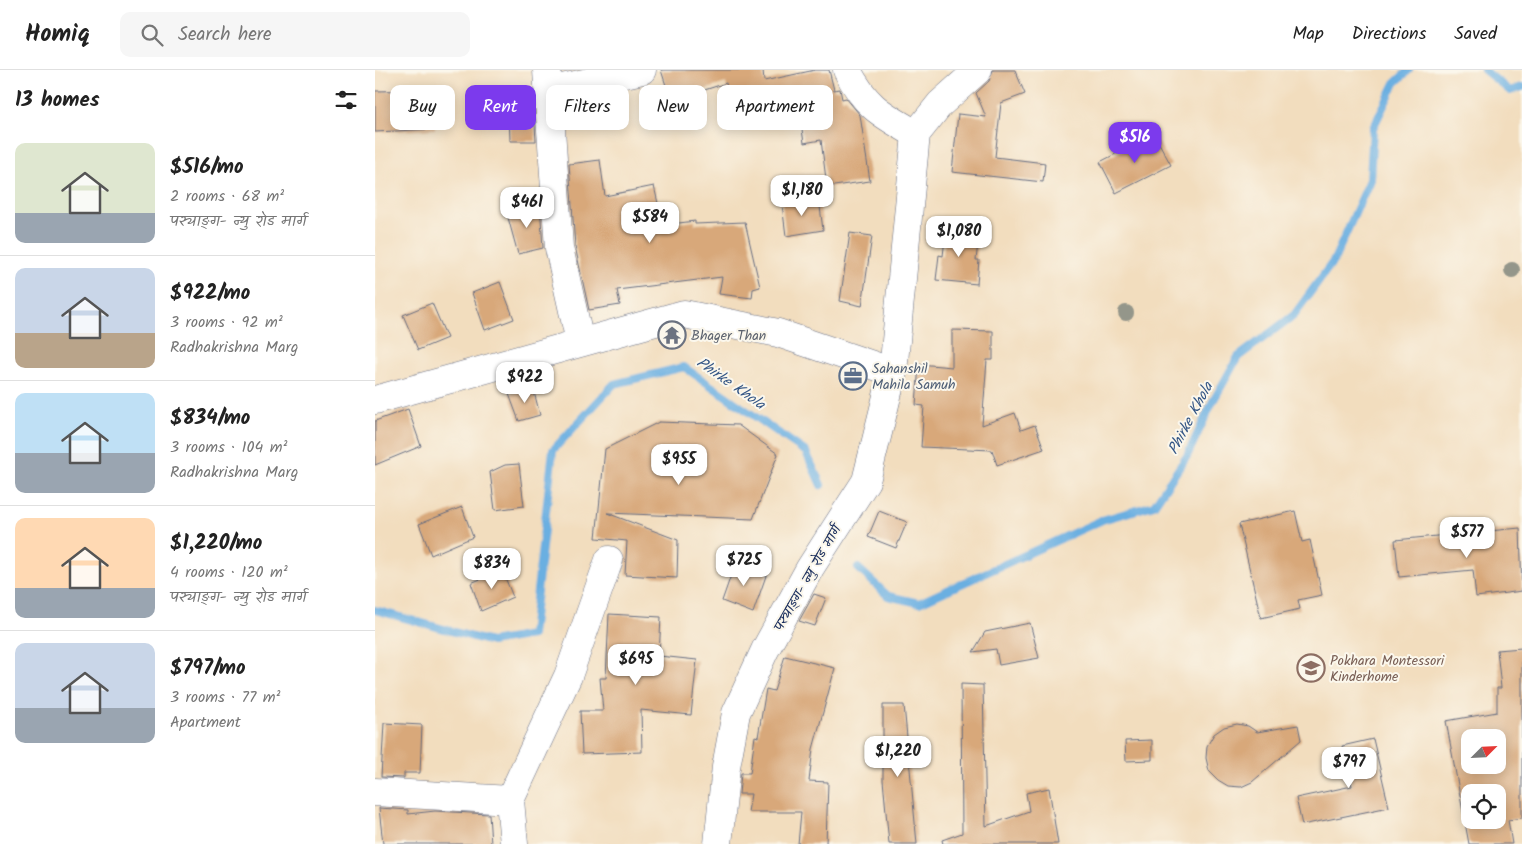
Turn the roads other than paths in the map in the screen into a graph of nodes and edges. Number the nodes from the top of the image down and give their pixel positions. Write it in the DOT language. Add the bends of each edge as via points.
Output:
graph roads {
  1 [pos="642,70"];
  2 [pos="847,70"];
  3 [pos="978,70"];
  4 [pos="548,80"];
  5 [pos="916,134"];
  6 [pos="580,342"];
  7 [pos="893,372"];
  8 [pos="375,400"];
  9 [pos="609,560"];
  10 [pos="375,792"];
  11 [pos="510,800"];
  12 [pos="514,844"];
  13 [pos="718,844"];
  1 -- 4 [label="street"];
  2 -- 5 [label="street" via="873,109"];
  3 -- 5 [label="street" via="940,104"];
  4 -- 6 [label="street" via="559,248"];
  5 -- 7 [label="street, पस्याङ्ग- न्यु रोड मार्ग"];
  6 -- 7 [label="street" via="684,314 778,333"];
  6 -- 8 [label="street" via="547,354"];
  7 -- 13 [label="street, पस्याङ्ग- न्यु रोड मार्ग" via="866,481 810,568 765,650 736,713 726,767"];
  9 -- 11 [label="street" via="567,676"];
  10 -- 11 [label="street"];
  11 -- 12 [label="street"];
}
